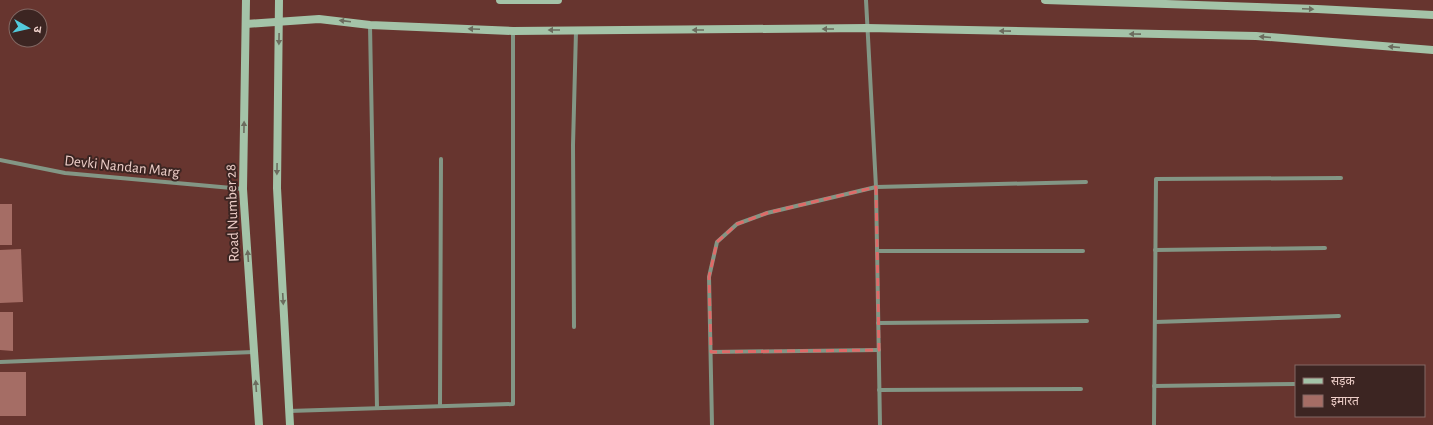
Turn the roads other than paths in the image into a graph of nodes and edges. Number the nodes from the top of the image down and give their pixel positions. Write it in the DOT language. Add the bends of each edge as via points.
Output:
graph roads {
  1 [pos="246,0"];
  2 [pos="279,0"];
  3 [pos="500,0"];
  4 [pos="558,0"];
  5 [pos="866,0"];
  6 [pos="1045,0"];
  7 [pos="1433,15"];
  8 [pos="279,21"];
  9 [pos="246,24"];
  10 [pos="370,25"];
  11 [pos="867,28"];
  12 [pos="576,30"];
  13 [pos="513,31"];
  14 [pos="1433,50"];
  15 [pos="442,159"];
  16 [pos="0,160"];
  17 [pos="1341,178"];
  18 [pos="1086,182"];
  19 [pos="876,187"];
  20 [pos="244,189"];
  21 [pos="1324,248"];
  22 [pos="1155,250"];
  23 [pos="877,251"];
  24 [pos="1083,251"];
  25 [pos="1339,316"];
  26 [pos="1087,321"];
  27 [pos="1155,322"];
  28 [pos="878,323"];
  29 [pos="574,327"];
  30 [pos="879,350"];
  31 [pos="254,352"];
  32 [pos="711,352"];
  33 [pos="0,362"];
  34 [pos="1295,384"];
  35 [pos="1154,386"];
  36 [pos="1081,389"];
  37 [pos="880,390"];
  38 [pos="440,406"];
  39 [pos="377,408"];
  40 [pos="289,411"];
  41 [pos="259,425"];
  42 [pos="290,425"];
  43 [pos="712,425"];
  44 [pos="880,425"];
  45 [pos="1154,425"];
  1 -- 9 [label="street, Road Number 28"];
  2 -- 8 [label="street"];
  3 -- 4 [label="street"];
  5 -- 11 [label="street"];
  6 -- 7 [label="street, one-way"];
  8 -- 9 [label="street"];
  10 -- 8 [label="street, one-way" via="319,19"];
  8 -- 40 [label="street, one-way" via="277,188"];
  20 -- 9 [label="street, Road Number 28, one-way"];
  13 -- 10 [label="street, one-way"];
  10 -- 39 [label="street"];
  11 -- 12 [label="street, one-way"];
  14 -- 11 [label="street, one-way" via="1256,36"];
  11 -- 19 [label="street"];
  12 -- 13 [label="street, one-way"];
  12 -- 29 [label="street" via="573,145"];
  13 -- 38 [label="street" via="513,404"];
  15 -- 38 [label="street"];
  16 -- 20 [label="street, Devki Nandan Marg" via="65,173"];
  17 -- 22 [label="street" via="1156,179"];
  18 -- 19 [label="street"];
  19 -- 23 [label="street"];
  19 -- 32 [label="street" via="767,213 737,224 718,242 710,277"];
  31 -- 20 [label="street, Road Number 28, one-way"];
  21 -- 22 [label="street"];
  22 -- 27 [label="street"];
  23 -- 24 [label="street"];
  23 -- 28 [label="street"];
  25 -- 27 [label="street"];
  26 -- 28 [label="street"];
  27 -- 35 [label="street"];
  28 -- 30 [label="street"];
  30 -- 32 [label="street"];
  30 -- 37 [label="street"];
  31 -- 33 [label="street"];
  41 -- 31 [label="street, Road Number 28, one-way"];
  32 -- 43 [label="street"];
  34 -- 35 [label="street"];
  35 -- 45 [label="street"];
  36 -- 37 [label="street"];
  37 -- 44 [label="street"];
  38 -- 39 [label="street"];
  39 -- 40 [label="street"];
  40 -- 42 [label="street"];
}
